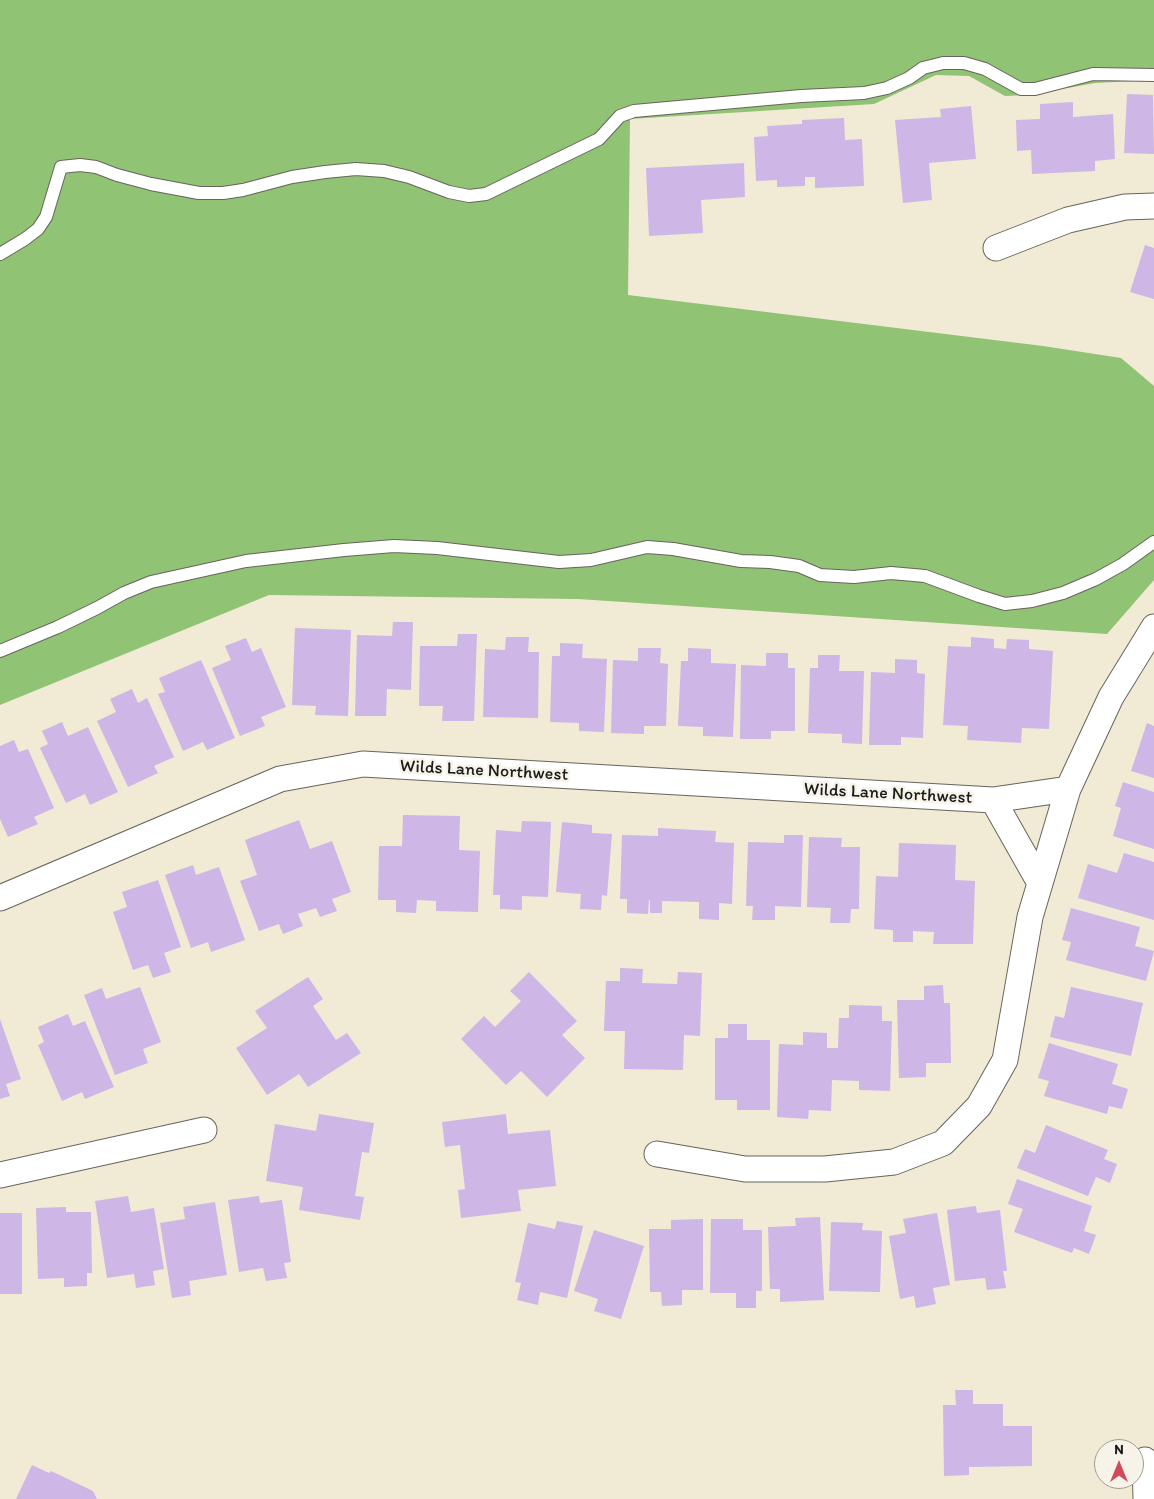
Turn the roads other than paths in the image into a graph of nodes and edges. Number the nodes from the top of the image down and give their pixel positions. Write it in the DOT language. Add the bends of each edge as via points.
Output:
graph roads {
  1 [pos="1154,75"];
  2 [pos="1154,206"];
  3 [pos="996,248"];
  4 [pos="0,254"];
  5 [pos="1154,542"];
  6 [pos="1154,627"];
  7 [pos="0,651"];
  8 [pos="1068,789"];
  9 [pos="993,800"];
  10 [pos="1040,883"];
  11 [pos="0,898"];
  12 [pos="204,1130"];
  13 [pos="657,1154"];
  14 [pos="0,1175"];
  15 [pos="1145,1460"];
  16 [pos="1146,1499"];
  1 -- 4 [label="lane" via="1093,74 1035,89 1022,89 985,69 964,63 943,63 923,68 887,88 864,93 634,111 620,116 599,139 486,194 468,196 409,177 356,169 292,177 243,190 200,193 150,184 96,167 61,167 46,217 25,239"];
  2 -- 3 [label="street" via="1126,207 1068,220"];
  5 -- 7 [label="lane" via="1123,564 1063,593 1005,604 926,576 891,573 854,577 820,575 799,566 741,562 673,549 646,547 592,560 559,562 437,548 394,546 344,550 246,561 151,582"];
  6 -- 8 [label="street" via="1111,697"];
  8 -- 9 [label="street, Wilds Lane Northwest"];
  8 -- 10 [label="street"];
  9 -- 10 [label="street, Wilds Lane Northwest"];
  9 -- 11 [label="street, Wilds Lane Northwest" via="363,764 280,778"];
  10 -- 13 [label="street" via="1030,917 1005,1060 979,1106 943,1143 894,1162 825,1169 745,1169"];
  12 -- 14 [label="street"];
  15 -- 16 [label="street"];
}
